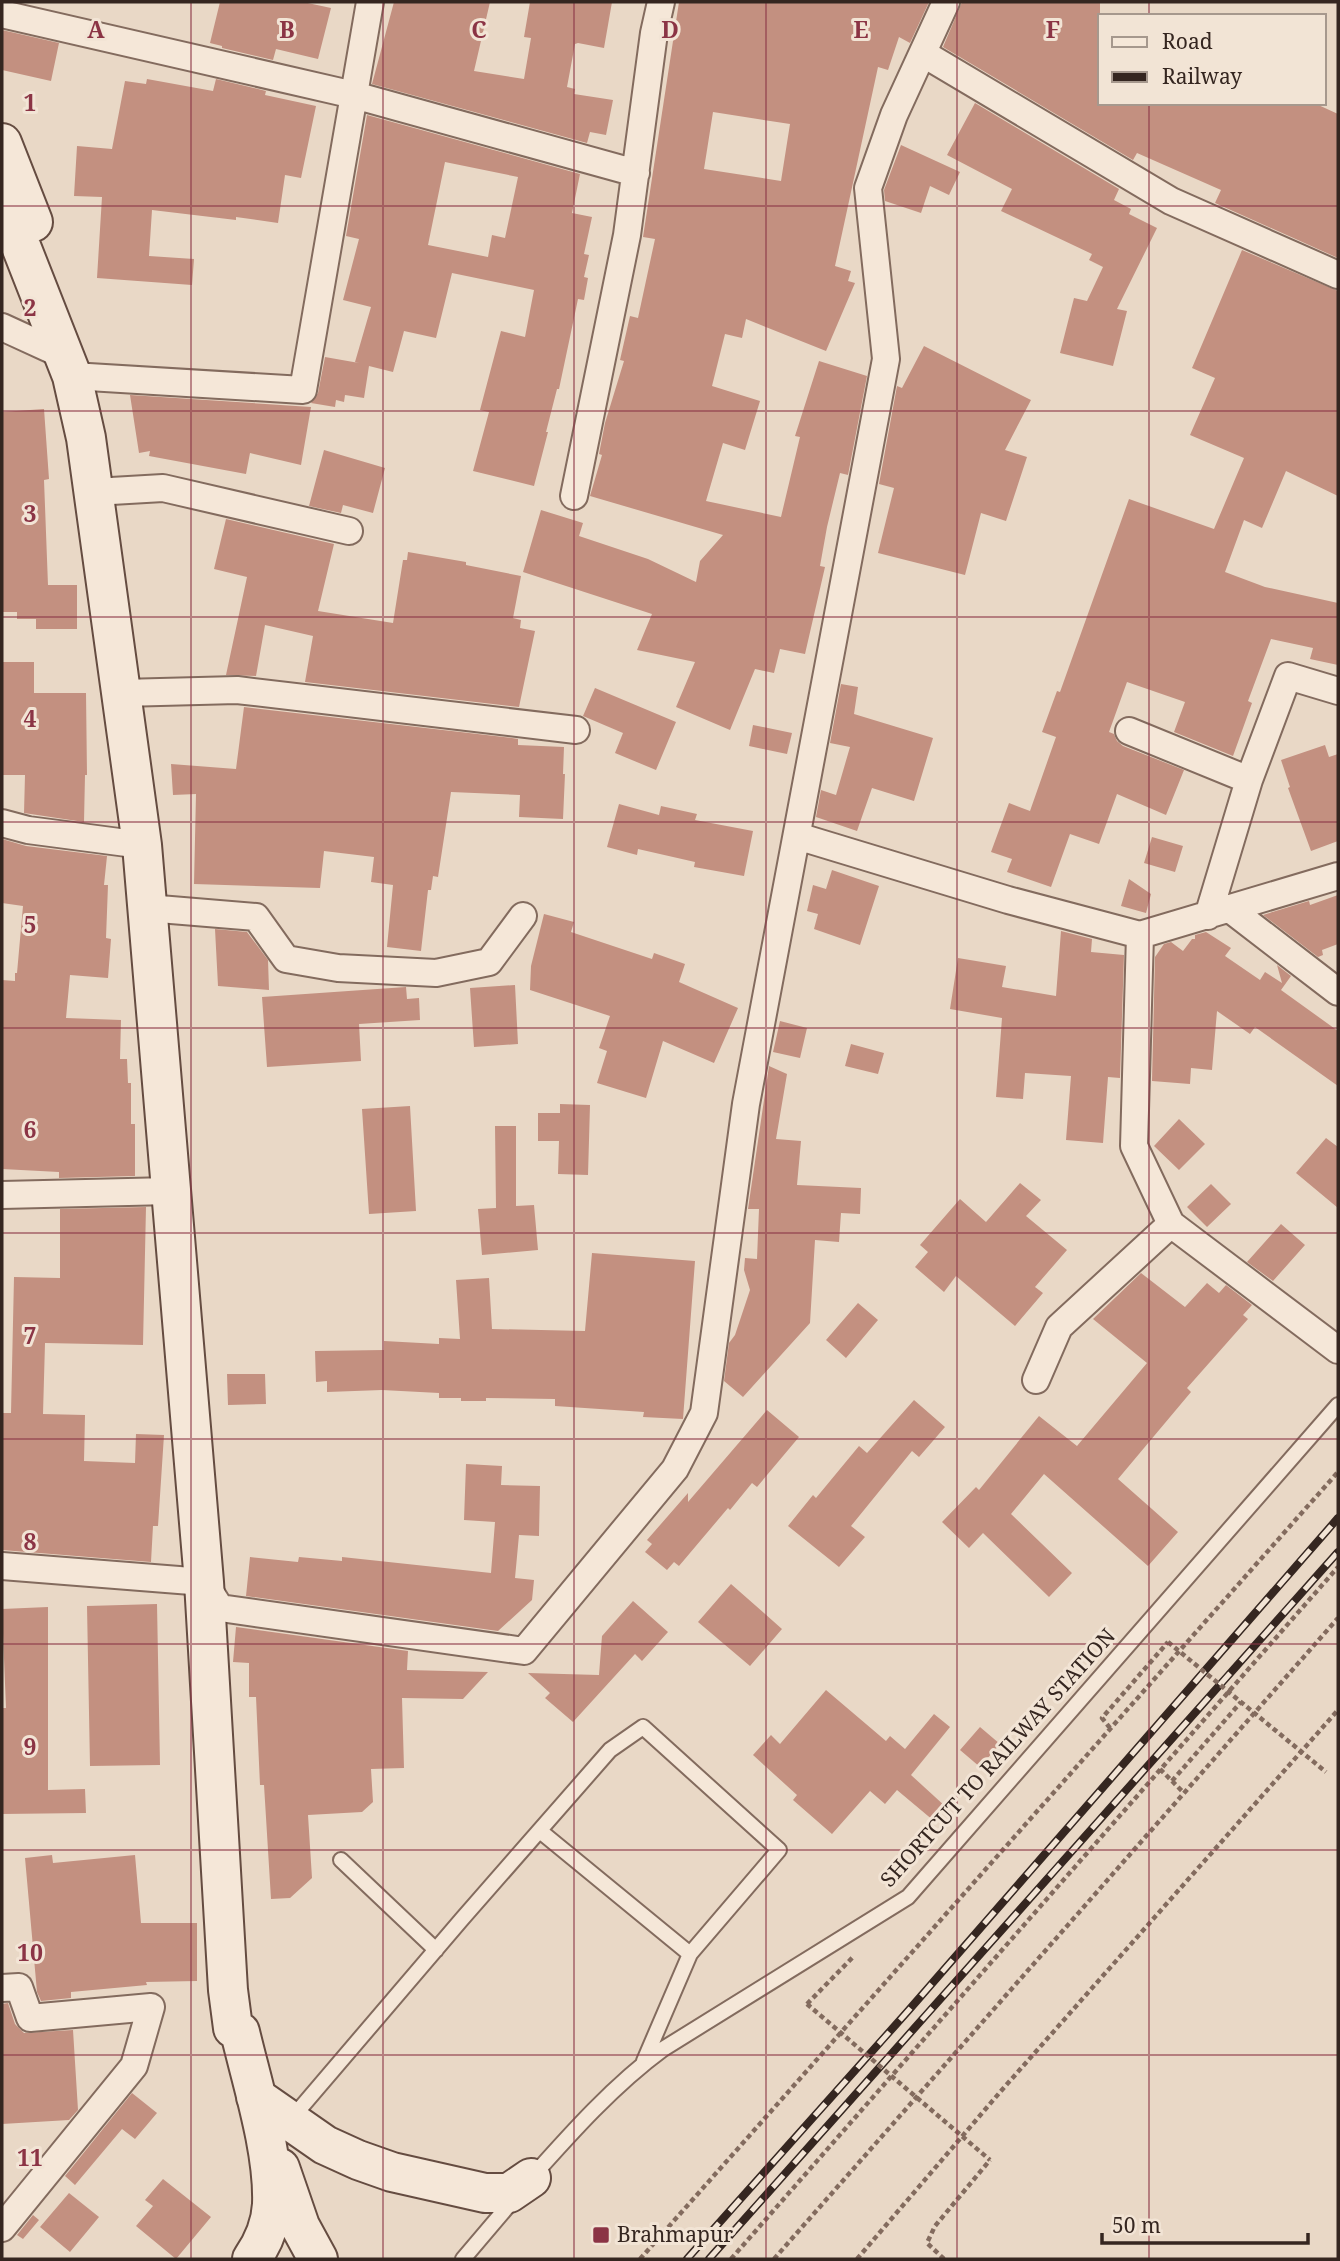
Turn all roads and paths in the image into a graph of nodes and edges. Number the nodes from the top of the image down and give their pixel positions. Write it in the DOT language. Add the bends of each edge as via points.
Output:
graph roads {
  1 [pos="370,2"];
  2 [pos="661,2"];
  3 [pos="946,2"];
  4 [pos="2,14"];
  5 [pos="923,54"];
  6 [pos="354,95"];
  7 [pos="2,143"];
  8 [pos="636,173"];
  9 [pos="2,198"];
  10 [pos="1338,275"];
  11 [pos="2,327"];
  12 [pos="77,369"];
  13 [pos="107,491"];
  14 [pos="574,496"];
  15 [pos="349,531"];
  16 [pos="1338,691"];
  17 [pos="134,693"];
  18 [pos="576,730"];
  19 [pos="1129,732"];
  20 [pos="1249,780"];
  21 [pos="2,823"];
  22 [pos="797,836"];
  23 [pos="142,845"];
  24 [pos="1338,876"];
  25 [pos="158,909"];
  26 [pos="1219,913"];
  27 [pos="523,916"];
  28 [pos="1140,935"];
  29 [pos="1338,992"];
  30 [pos="170,1191"];
  31 [pos="2,1195"];
  32 [pos="1171,1224"];
  33 [pos="1338,1350"];
  34 [pos="1036,1380"];
  35 [pos="1338,1405"];
  36 [pos="1338,1472"];
  37 [pos="2,1566"];
  38 [pos="1338,1567"];
  39 [pos="212,1595"];
  40 [pos="1338,1618"];
  41 [pos="1241,1702"];
  42 [pos="1338,1710"];
  43 [pos="1110,1728"];
  44 [pos="1300,1752"];
  45 [pos="1160,1769"];
  46 [pos="1326,1772"];
  47 [pos="1172,1781"];
  48 [pos="1184,1793"];
  49 [pos="1239,1821"];
  50 [pos="540,1831"];
  51 [pos="341,1860"];
  52 [pos="436,1950"];
  53 [pos="690,1954"];
  54 [pos="852,1959"];
  55 [pos="2,1988"];
  56 [pos="643,2063"];
  57 [pos="269,2113"];
  58 [pos="531,2178"];
  59 [pos="2,2228"];
  60 [pos="252,2259"];
  61 [pos="318,2259"];
  62 [pos="463,2259"];
  63 [pos="640,2259"];
  64 [pos="730,2259"];
  65 [pos="774,2259"];
  66 [pos="857,2259"];
  67 [pos="944,2259"];
  1 -- 6 [label="street"];
  2 -- 8 [label="street"];
  3 -- 5 [label="street"];
  4 -- 6 [label="street"];
  5 -- 10 [label="street" via="1171,201"];
  5 -- 22 [label="street" via="894,115 868,188 886,359"];
  6 -- 8 [label="street"];
  6 -- 12 [label="street" via="303,390"];
  7 -- 12 [label="street"];
  8 -- 14 [label="street"];
  9 -- 12 [label="street"];
  11 -- 12 [label="street"];
  12 -- 13 [label="street" via="86,438"];
  13 -- 15 [label="street" via="163,488"];
  13 -- 17 [label="street"];
  16 -- 20 [label="street" via="1288,676"];
  17 -- 18 [label="street" via="237,690"];
  17 -- 23 [label="street"];
  17 -- 25 [label="street"];
  19 -- 20 [label="street"];
  20 -- 26 [label="street"];
  21 -- 23 [label="street"];
  22 -- 28 [label="street"];
  22 -- 39 [label="street" via="746,1104 704,1413 676,1469 524,1651"];
  23 -- 25 [label="street"];
  24 -- 26 [label="street"];
  25 -- 27 [label="street" via="256,916 286,960 436,973 489,962"];
  25 -- 30 [label="street"];
  25 -- 39 [label="street"];
  26 -- 28 [label="street"];
  26 -- 29 [label="street"];
  28 -- 32 [label="street" via="1134,1146"];
  30 -- 31 [label="street"];
  30 -- 39 [label="street"];
  32 -- 33 [label="street"];
  32 -- 34 [label="street" via="1059,1327"];
  35 -- 56 [label="lane, SHORTCUT TO RAILWAY STATION" via="908,1897"];
  36 -- 43 [label="path"];
  37 -- 39 [label="street"];
  38 -- 45 [label="path"];
  39 -- 57 [label="street" via="228,1990 233,2028 240,2032"];
  40 -- 48 [label="path"];
  41 -- 43 [label="path, bridge" via="1168,1642 1102,1718"];
  41 -- 44 [label="path, bridge"];
  41 -- 47 [label="path"];
  42 -- 49 [label="path"];
  43 -- 63 [label="path"];
  44 -- 46 [label="path, bridge"];
  44 -- 49 [label="path"];
  45 -- 47 [label="path"];
  45 -- 64 [label="path"];
  47 -- 48 [label="path"];
  48 -- 65 [label="path"];
  49 -- 66 [label="path"];
  50 -- 52 [label="lane"];
  50 -- 53 [label="lane"];
  50 -- 53 [label="lane" via="610,1750 643,1727 779,1850"];
  51 -- 52 [label="lane"];
  52 -- 57 [label="lane"];
  53 -- 56 [label="lane"];
  54 -- 67 [label="path, bridge" via="807,2004 990,2160 935,2226 928,2243"];
  55 -- 59 [label="street" via="19,1987 30,2018 151,2007 134,2066"];
  56 -- 58 [label="lane, SHORTCUT TO RAILWAY STATION"];
  57 -- 58 [label="street" via="358,2160 440,2184 509,2193"];
  57 -- 60 [label="street" via="272,2204 268,2228"];
  57 -- 61 [label="street" via="300,2226"];
  58 -- 62 [label="lane, SHORTCUT TO RAILWAY STATION"];
}
